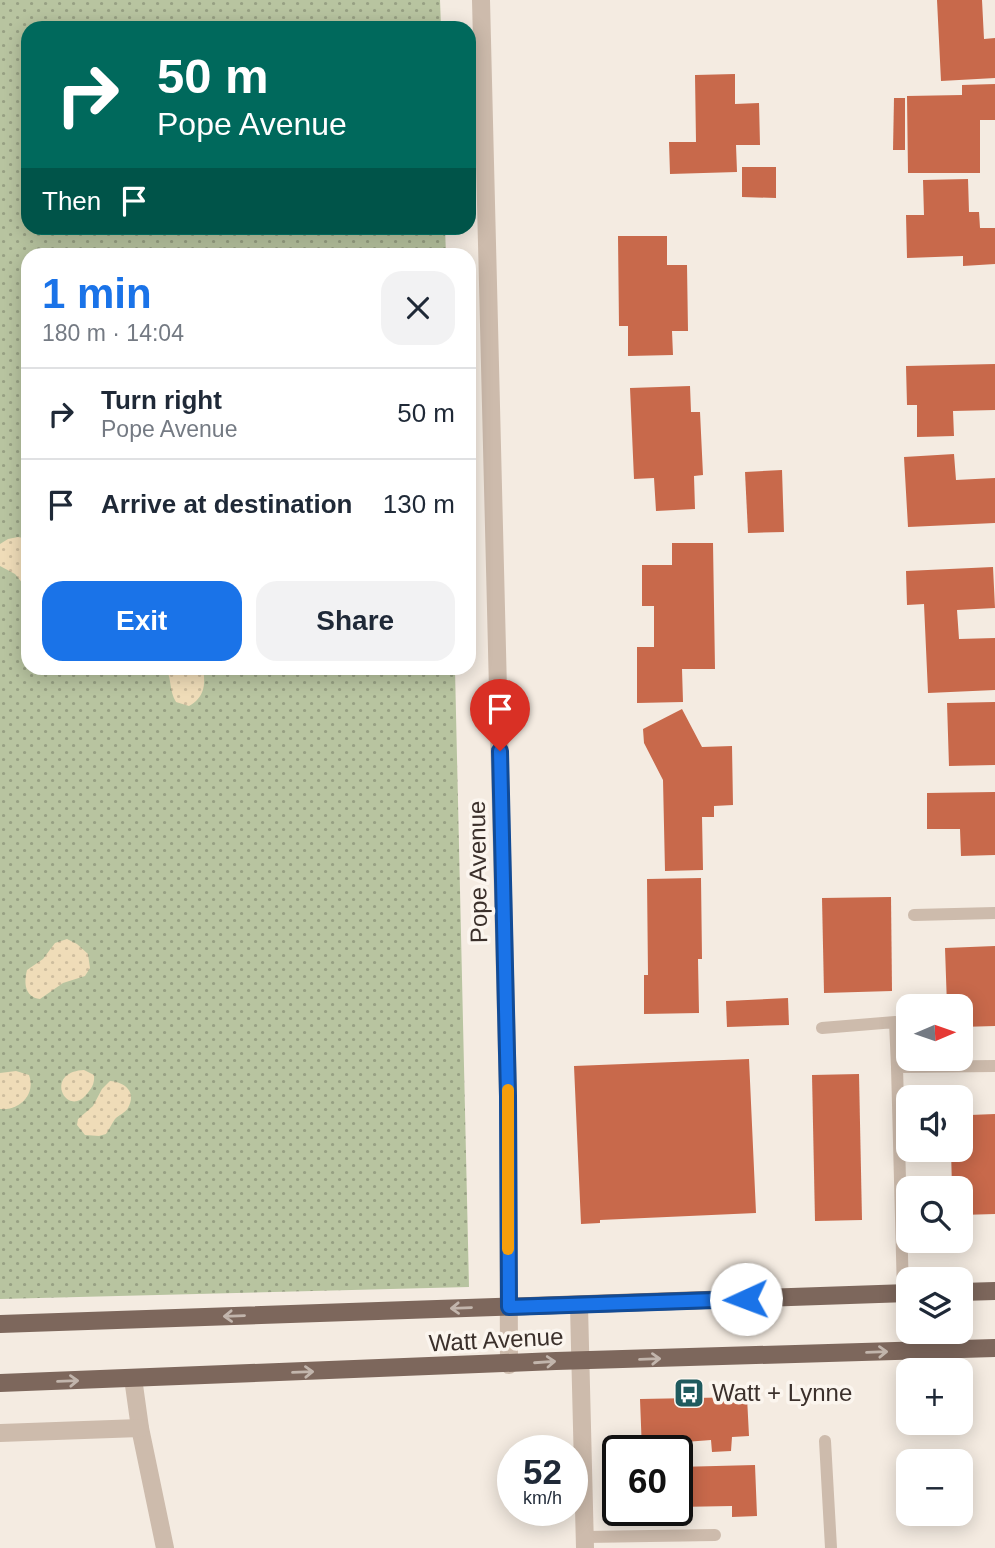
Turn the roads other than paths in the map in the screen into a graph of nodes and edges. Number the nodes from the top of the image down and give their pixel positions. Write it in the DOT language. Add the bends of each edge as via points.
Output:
graph roads {
  1 [pos="481,0"];
  2 [pos="995,913"];
  3 [pos="914,915"];
  4 [pos="822,1028"];
  5 [pos="896,1044"];
  6 [pos="973,1066"];
  7 [pos="995,1066"];
  8 [pos="897,1071"];
  9 [pos="905,1267"];
  10 [pos="995,1291"];
  11 [pos="973,1292"];
  12 [pos="896,1293"];
  13 [pos="579,1306"];
  14 [pos="509,1307"];
  15 [pos="0,1324"];
  16 [pos="995,1348"];
  17 [pos="582,1361"];
  18 [pos="509,1365"];
  19 [pos="134,1378"];
  20 [pos="0,1383"];
  21 [pos="139,1428"];
  22 [pos="0,1433"];
  23 [pos="825,1441"];
  24 [pos="715,1535"];
  25 [pos="585,1542"];
  26 [pos="165,1548"];
  27 [pos="831,1548"];
  1 -- 14 [label="street, Pope Avenue" via="508,1096"];
  2 -- 3 [label="lane"];
  4 -- 5 [label="lane" via="895,1022"];
  6 -- 7 [label="lane"];
  8 -- 9 [label="lane"];
  10 -- 11 [label="main road"];
  12 -- 13 [label="main road, Watt Avenue"];
  13 -- 14 [label="main road, Watt Avenue"];
  13 -- 17 [label="street"];
  14 -- 15 [label="main road, Watt Avenue, one-way"];
  14 -- 18 [label="street, Pope Avenue"];
  17 -- 16 [label="main road, Watt Avenue, one-way"];
  18 -- 17 [label="main road, Watt Avenue, one-way"];
  17 -- 25 [label="street"];
  19 -- 18 [label="main road, Watt Avenue, one-way"];
  20 -- 19 [label="main road, Watt Avenue, one-way"];
  19 -- 21 [label="street"];
  21 -- 22 [label="street"];
  21 -- 26 [label="street"];
  23 -- 27 [label="lane"];
  24 -- 25 [label="lane"];
}
